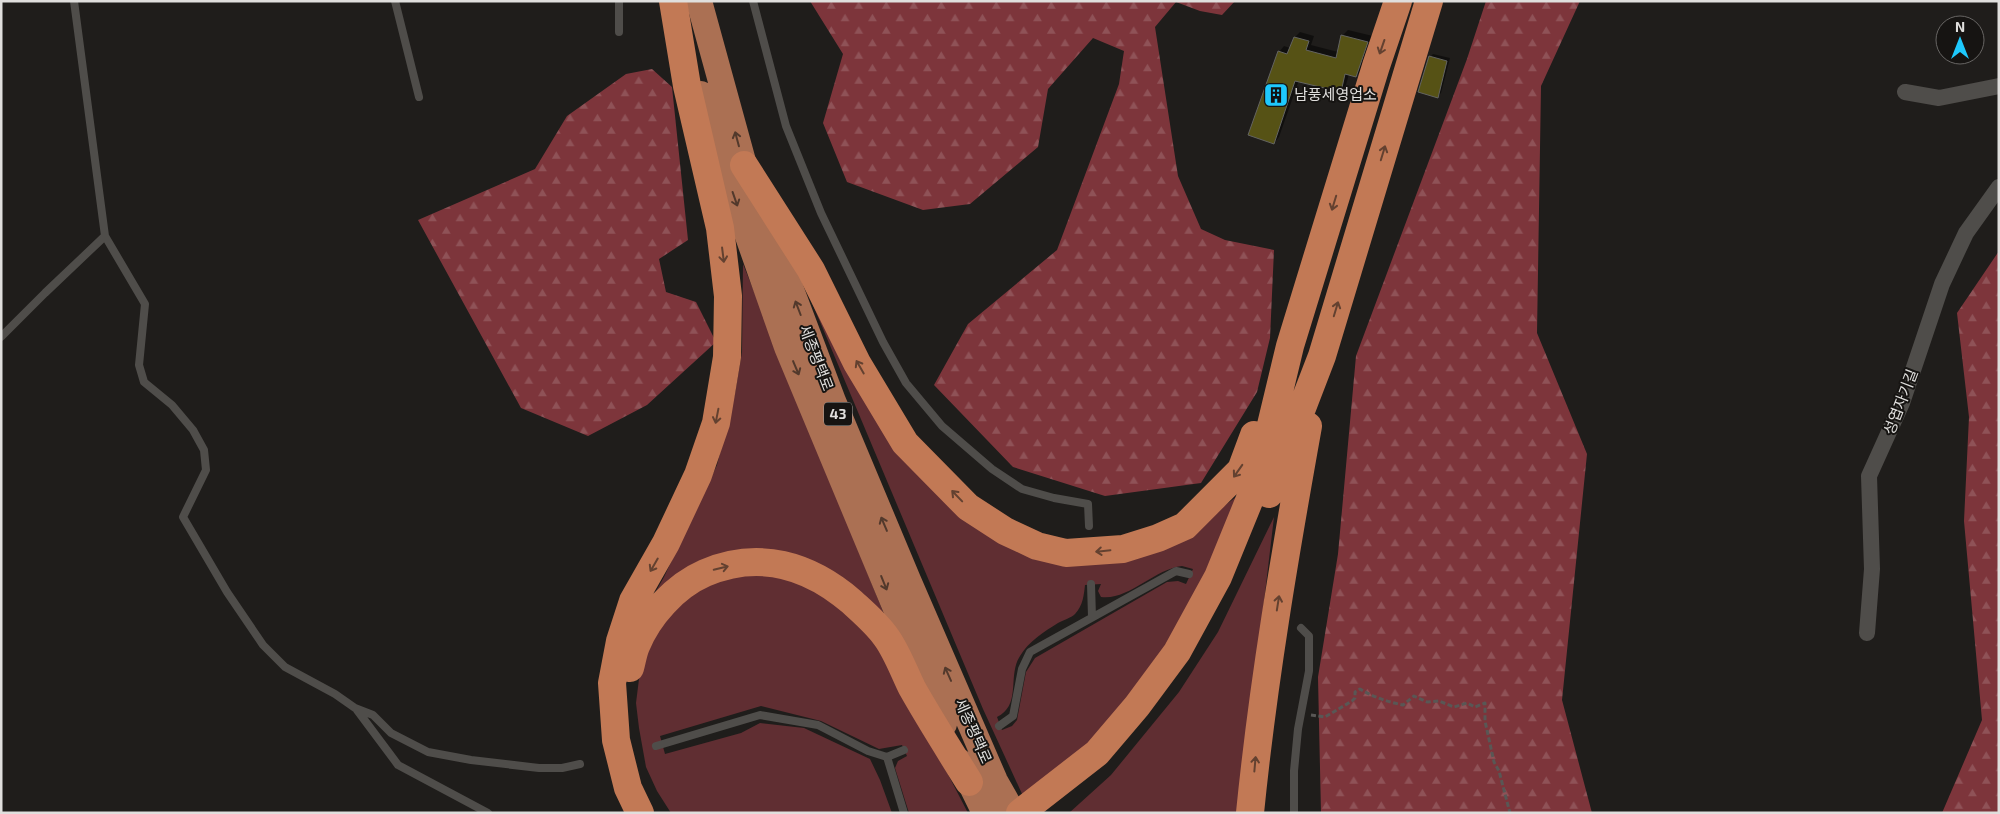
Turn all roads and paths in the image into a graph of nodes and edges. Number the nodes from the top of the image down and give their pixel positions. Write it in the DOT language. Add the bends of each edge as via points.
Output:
graph roads {
  1 [pos="74,1"];
  2 [pos="395,1"];
  3 [pos="619,1"];
  4 [pos="674,1"];
  5 [pos="699,1"];
  6 [pos="753,1"];
  7 [pos="1398,1"];
  8 [pos="1429,1"];
  9 [pos="619,32"];
  10 [pos="1999,86"];
  11 [pos="1905,92"];
  12 [pos="419,97"];
  13 [pos="744,165"];
  14 [pos="1999,186"];
  15 [pos="105,236"];
  16 [pos="1,337"];
  17 [pos="1290,346"];
  18 [pos="1322,356"];
  19 [pos="1089,526"];
  20 [pos="1189,574"];
  21 [pos="1091,584"];
  22 [pos="1092,617"];
  23 [pos="1301,628"];
  24 [pos="1867,633"];
  25 [pos="356,708"];
  26 [pos="1301,713"];
  27 [pos="999,726"];
  28 [pos="656,746"];
  29 [pos="904,750"];
  30 [pos="887,757"];
  31 [pos="580,764"];
  32 [pos="969,782"];
  33 [pos="1050,806"];
  34 [pos="488,813"];
  35 [pos="640,813"];
  36 [pos="658,813"];
  37 [pos="904,813"];
  38 [pos="985,813"];
  39 [pos="1013,813"];
  40 [pos="1020,813"];
  41 [pos="1250,813"];
  42 [pos="1294,813"];
  43 [pos="1510,813"];
  1 -- 15 [label="lane"];
  2 -- 12 [label="lane"];
  3 -- 9 [label="lane"];
  4 -- 32 [label="highway, 세종평택로 / 43, one-way" via="713,137 787,347"];
  4 -- 35 [label="highway, one-way" via="687,86 720,228 728,296 727,357 716,422 698,475 666,543 633,601 620,641 612,683 616,740 628,788"];
  13 -- 5 [label="highway, 세종평택로 / 43, one-way"];
  6 -- 19 [label="lane" via="786,126 803,170 829,231 906,383 942,426 992,469 1022,489 1088,504"];
  7 -- 17 [label="highway, one-way"];
  18 -- 8 [label="highway, one-way"];
  10 -- 11 [label="street" via="1939,98"];
  17 -- 13 [label="highway, one-way" via="1241,470 1185,526 1123,549 1066,554 1037,546 1005,531 968,507 905,443 857,363 811,270"];
  39 -- 13 [label="highway, 세종평택로 / 43, one-way" via="983,754 833,401"];
  14 -- 24 [label="street, 성엽자기길" via="1966,233 1942,284 1902,403 1869,476 1872,569"];
  15 -- 16 [label="lane"];
  15 -- 25 [label="lane" via="145,304 139,365 144,382 172,405 193,430 204,450 206,470 183,516 227,592 263,645 285,667"];
  17 -- 33 [label="highway" via="1258,479 1218,577 1177,652 1136,706"];
  18 -- 33 [label="highway" via="1232,584 1202,642 1107,765"];
  41 -- 18 [label="highway, one-way" via="1272,641"];
  20 -- 22 [label="lane" via="1176,571"];
  21 -- 22 [label="lane"];
  22 -- 27 [label="lane" via="1030,652 1022,669 1013,716"];
  23 -- 26 [label="lane" via="1309,636 1309,670"];
  25 -- 31 [label="lane" via="373,715 392,733 428,752 538,768"];
  25 -- 34 [label="lane" via="398,765"];
  26 -- 42 [label="lane" via="1294,771"];
  26 -- 43 [label="path" via="1324,717 1352,700 1360,689 1372,697 1400,705 1414,696 1454,707 1467,703 1475,707 1485,703 1485,721 1494,762"];
  28 -- 30 [label="lane" via="760,715 818,725 868,751"];
  29 -- 30 [label="lane"];
  30 -- 37 [label="lane"];
  36 -- 32 [label="highway, one-way" via="640,780 626,719 626,686 635,646 650,619 681,588 719,567 750,562 806,571 833,586 864,612 887,638 913,689"];
  32 -- 38 [label="highway, 세종평택로 / 43"];
  33 -- 40 [label="highway"];
}
